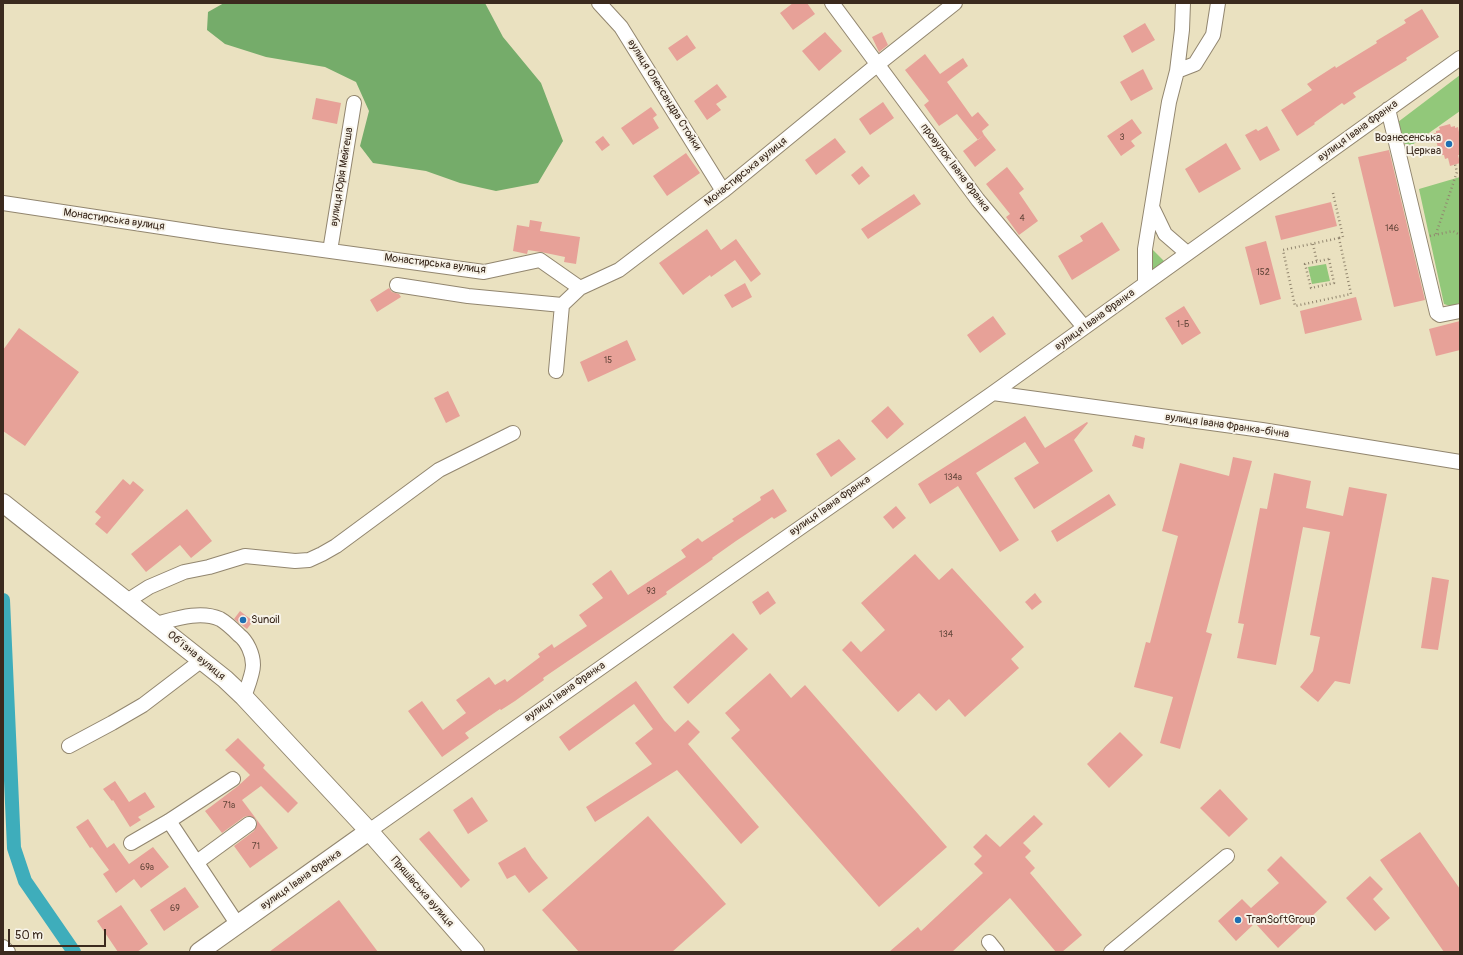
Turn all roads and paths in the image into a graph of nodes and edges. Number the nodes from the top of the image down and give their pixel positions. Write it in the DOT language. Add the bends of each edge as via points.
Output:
graph roads {
  1 [pos="599,3"];
  2 [pos="832,3"];
  3 [pos="955,3"];
  4 [pos="1183,3"];
  5 [pos="1218,3"];
  6 [pos="1460,58"];
  7 [pos="878,64"];
  8 [pos="1177,71"];
  9 [pos="354,103"];
  10 [pos="1388,109"];
  11 [pos="1455,164"];
  12 [pos="723,191"];
  13 [pos="1333,193"];
  14 [pos="3,203"];
  15 [pos="1152,207"];
  16 [pos="1436,234"];
  17 [pos="1460,235"];
  18 [pos="1339,238"];
  19 [pos="1419,238"];
  20 [pos="1313,244"];
  21 [pos="330,251"];
  22 [pos="1187,254"];
  23 [pos="1317,262"];
  24 [pos="397,284"];
  25 [pos="1146,284"];
  26 [pos="580,288"];
  27 [pos="562,305"];
  28 [pos="1460,311"];
  29 [pos="1084,328"];
  30 [pos="556,371"];
  31 [pos="993,393"];
  32 [pos="513,433"];
  33 [pos="1460,462"];
  34 [pos="3,503"];
  35 [pos="127,601"];
  36 [pos="156,624"];
  37 [pos="202,660"];
  38 [pos="244,697"];
  39 [pos="69,746"];
  40 [pos="233,779"];
  41 [pos="169,821"];
  42 [pos="249,824"];
  43 [pos="370,831"];
  44 [pos="131,843"];
  45 [pos="1227,856"];
  46 [pos="197,862"];
  47 [pos="238,925"];
  48 [pos="3,946"];
  49 [pos="8,952"];
  50 [pos="199,952"];
  51 [pos="476,952"];
  52 [pos="1112,952"];
  1 -- 12 [label="street, вулиця Олександра Стойки" via="621,27"];
  2 -- 7 [label="street, провулок Івана Франка"];
  3 -- 7 [label="street, Монастирська вулиця"];
  4 -- 8 [label="street"];
  5 -- 8 [label="street" via="1213,35 1195,64"];
  6 -- 10 [label="street, вулиця Івана Франка"];
  7 -- 12 [label="street, Монастирська вулиця"];
  7 -- 29 [label="street, провулок Івана Франка" via="978,200"];
  8 -- 15 [label="street" via="1169,102"];
  9 -- 21 [label="street, вулиця Юрія Мейгеша"];
  10 -- 19 [label="street"];
  10 -- 22 [label="street, вулиця Івана Франка"];
  11 -- 16 [label="path" via="1457,172"];
  12 -- 26 [label="street, Монастирська вулиця" via="619,270"];
  13 -- 18 [label="path" via="1343,238"];
  14 -- 21 [label="street, Монастирська вулиця"];
  15 -- 22 [label="street" via="1165,234"];
  15 -- 25 [label="street" via="1145,249"];
  16 -- 17 [label="path" via="1453,231"];
  16 -- 19 [label="path"];
  18 -- 20 [label="path"];
  18 -- 20 [label="path" via="1351,294 1295,306 1283,250"];
  19 -- 28 [label="street" via="1437,313 1440,315"];
  20 -- 23 [label="path"];
  21 -- 26 [label="street, Монастирська вулиця" via="484,272 540,260"];
  22 -- 25 [label="street, вулиця Івана Франка"];
  23 -- 23 [label="path" via="1329,259 1334,284 1310,288 1305,264"];
  24 -- 27 [label="street" via="468,296"];
  25 -- 29 [label="street, вулиця Івана Франка"];
  26 -- 27 [label="street"];
  27 -- 30 [label="street"];
  29 -- 31 [label="street, вулиця Івана Франка"];
  31 -- 33 [label="street, вулиця Івана Франка-бічна" via="1262,430"];
  31 -- 43 [label="street, вулиця Івана Франка"];
  32 -- 35 [label="street" via="439,470 336,546 309,560 244,556 164,579"];
  34 -- 35 [label="main road, Обʼїзна вулиця"];
  35 -- 36 [label="main road, Обʼїзна вулиця"];
  36 -- 37 [label="main road, Обʼїзна вулиця"];
  36 -- 38 [label="street" via="196,616 219,618 227,624 244,639 250,650 253,665"];
  37 -- 38 [label="main road, Обʼїзна вулиця"];
  37 -- 39 [label="street" via="143,705"];
  38 -- 43 [label="main road, Обʼїзна вулиця"];
  40 -- 41 [label="street"];
  41 -- 44 [label="street"];
  41 -- 46 [label="street"];
  42 -- 46 [label="street"];
  43 -- 47 [label="main road, вулиця Івана Франка"];
  43 -- 51 [label="main road, Пряшівська вулиця"];
  45 -- 52 [label="street"];
  46 -- 47 [label="street"];
  47 -- 50 [label="main road, вулиця Івана Франка"];
  48 -- 49 [label="street"];
}
